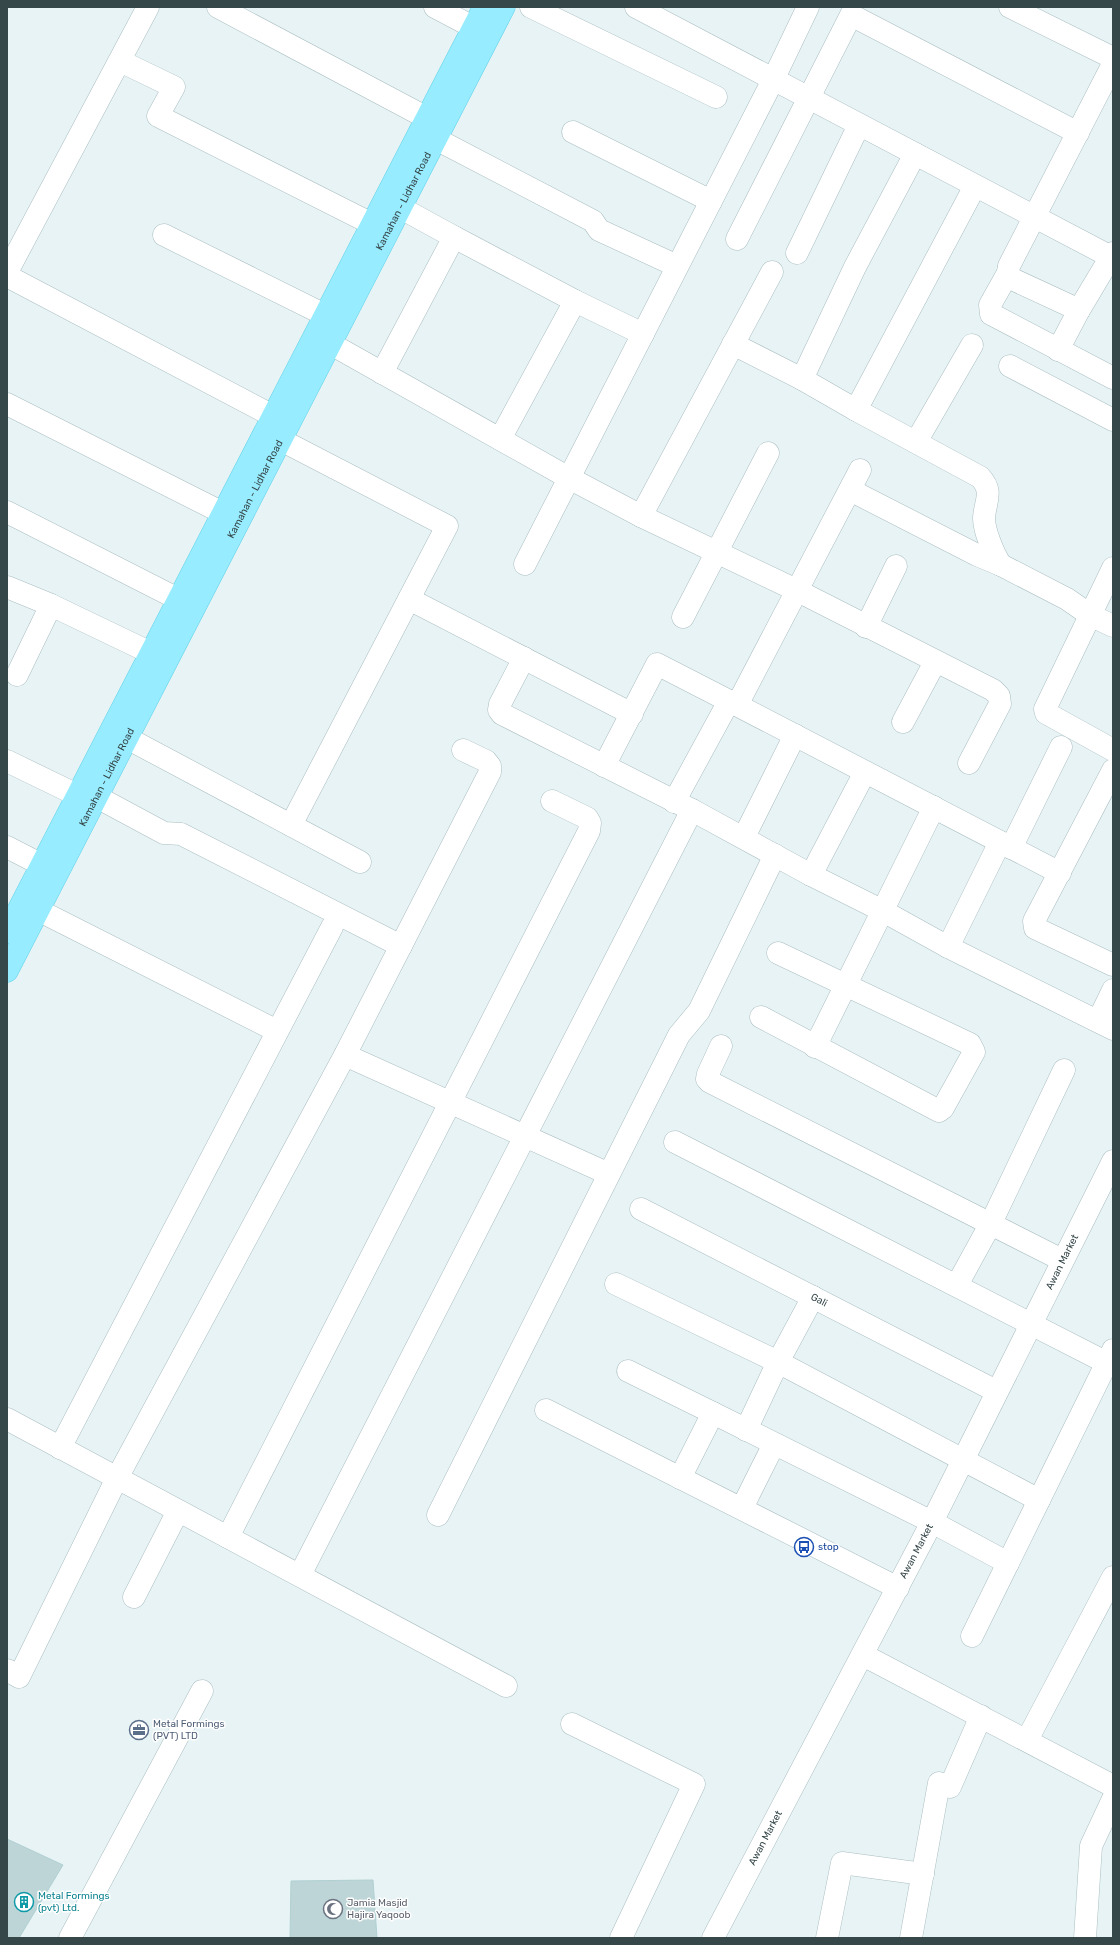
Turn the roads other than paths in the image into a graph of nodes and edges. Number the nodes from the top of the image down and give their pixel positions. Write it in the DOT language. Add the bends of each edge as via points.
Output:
graph roads {
  1 [pos="148,7"];
  2 [pos="218,7"];
  3 [pos="435,7"];
  4 [pos="484,7"];
  5 [pos="504,7"];
  6 [pos="531,7"];
  7 [pos="636,7"];
  8 [pos="808,7"];
  9 [pos="1010,7"];
  10 [pos="853,11"];
  11 [pos="1049,15"];
  12 [pos="473,27"];
  13 [pos="1113,58"];
  14 [pos="120,62"];
  15 [pos="1113,64"];
  16 [pos="773,80"];
  17 [pos="716,97"];
  18 [pos="809,99"];
  19 [pos="426,118"];
  20 [pos="859,125"];
  21 [pos="573,132"];
  22 [pos="1078,133"];
  23 [pos="436,139"];
  24 [pos="915,154"];
  25 [pos="975,186"];
  26 [pos="710,201"];
  27 [pos="401,208"];
  28 [pos="1036,217"];
  29 [pos="372,224"];
  30 [pos="164,235"];
  31 [pos="454,237"];
  32 [pos="737,239"];
  33 [pos="797,253"];
  34 [pos="1112,256"];
  35 [pos="677,266"];
  36 [pos="7,272"];
  37 [pos="772,272"];
  38 [pos="1008,273"];
  39 [pos="7,276"];
  40 [pos="575,301"];
  41 [pos="1079,310"];
  42 [pos="325,315"];
  43 [pos="642,334"];
  44 [pos="331,344"];
  45 [pos="733,344"];
  46 [pos="972,345"];
  47 [pos="1058,350"];
  48 [pos="1010,366"];
  49 [pos="382,373"];
  50 [pos="1113,378"];
  51 [pos="802,379"];
  52 [pos="7,404"];
  53 [pos="856,410"];
  54 [pos="273,416"];
  55 [pos="1113,420"];
  56 [pos="500,439"];
  57 [pos="281,440"];
  58 [pos="916,442"];
  59 [pos="768,453"];
  60 [pos="860,470"];
  61 [pos="569,478"];
  62 [pos="850,490"];
  63 [pos="7,512"];
  64 [pos="223,513"];
  65 [pos="641,516"];
  66 [pos="716,553"];
  67 [pos="525,564"];
  68 [pos="1001,565"];
  69 [pos="896,566"];
  70 [pos="1113,568"];
  71 [pos="7,587"];
  72 [pos="796,590"];
  73 [pos="178,599"];
  74 [pos="409,599"];
  75 [pos="51,605"];
  76 [pos="1090,615"];
  77 [pos="683,618"];
  78 [pos="1113,626"];
  79 [pos="866,627"];
  80 [pos="150,653"];
  81 [pos="524,658"];
  82 [pos="935,662"];
  83 [pos="17,675"];
  84 [pos="733,703"];
  85 [pos="632,714"];
  86 [pos="903,722"];
  87 [pos="795,735"];
  88 [pos="127,738"];
  89 [pos="1062,748"];
  90 [pos="463,750"];
  91 [pos="1113,750"];
  92 [pos="7,761"];
  93 [pos="969,763"];
  94 [pos="604,766"];
  95 [pos="1113,770"];
  96 [pos="865,772"];
  97 [pos="87,796"];
  98 [pos="552,801"];
  99 [pos="683,806"];
  100 [pos="934,807"];
  101 [pos="291,825"];
  102 [pos="744,837"];
  103 [pos="1006,845"];
  104 [pos="7,847"];
  105 [pos="775,855"];
  106 [pos="360,862"];
  107 [pos="42,865"];
  108 [pos="1060,873"];
  109 [pos="811,875"];
  110 [pos="38,910"];
  111 [pos="883,910"];
  112 [pos="332,927"];
  113 [pos="7,932"];
  114 [pos="401,946"];
  115 [pos="948,947"];
  116 [pos="778,953"];
  117 [pos="1113,965"];
  118 [pos="7,971"];
  119 [pos="845,984"];
  120 [pos="1113,990"];
  121 [pos="760,1017"];
  122 [pos="1105,1025"];
  123 [pos="277,1031"];
  124 [pos="721,1046"];
  125 [pos="815,1047"];
  126 [pos="345,1054"];
  127 [pos="1064,1070"];
  128 [pos="451,1104"];
  129 [pos="525,1136"];
  130 [pos="675,1142"];
  131 [pos="1113,1161"];
  132 [pos="609,1174"];
  133 [pos="1105,1195"];
  134 [pos="641,1209"];
  135 [pos="991,1223"];
  136 [pos="1062,1260"];
  137 [pos="616,1284"];
  138 [pos="958,1285"];
  139 [pos="813,1298"];
  140 [pos="1030,1324"];
  141 [pos="1111,1360"];
  142 [pos="778,1362"];
  143 [pos="628,1371"];
  144 [pos="996,1391"];
  145 [pos="546,1410"];
  146 [pos="713,1413"];
  147 [pos="7,1419"];
  148 [pos="746,1430"];
  149 [pos="774,1444"];
  150 [pos="60,1448"];
  151 [pos="963,1460"];
  152 [pos="117,1478"];
  153 [pos="680,1478"];
  154 [pos="1039,1500"];
  155 [pos="742,1508"];
  156 [pos="178,1511"];
  157 [pos="438,1515"];
  158 [pos="932,1522"];
  159 [pos="228,1537"];
  160 [pos="1008,1563"];
  161 [pos="300,1576"];
  162 [pos="1113,1577"];
  163 [pos="898,1588"];
  164 [pos="134,1597"];
  165 [pos="972,1636"];
  166 [pos="863,1655"];
  167 [pos="7,1670"];
  168 [pos="506,1686"];
  169 [pos="202,1691"];
  170 [pos="981,1716"];
  171 [pos="572,1724"];
  172 [pos="1027,1740"];
  173 [pos="1113,1786"];
  174 [pos="1113,1799"];
  175 [pos="923,1874"];
  176 [pos="70,1938"];
  177 [pos="621,1938"];
  178 [pos="713,1938"];
  179 [pos="827,1938"];
  180 [pos="911,1938"];
  181 [pos="1085,1938"];
  1 -- 14 [label="street"];
  2 -- 19 [label="street"];
  3 -- 12 [label="street"];
  4 -- 12 [label="main road, Kamahan - Lidhar Road"];
  5 -- 23 [label="main road, Kamahan - Lidhar Road"];
  6 -- 17 [label="street"];
  7 -- 16 [label="street"];
  8 -- 16 [label="street"];
  9 -- 11 [label="street"];
  10 -- 18 [label="street"];
  10 -- 22 [label="street"];
  11 -- 13 [label="street"];
  12 -- 19 [label="main road, Kamahan - Lidhar Road"];
  14 -- 29 [label="street" via="174,87 158,116"];
  14 -- 36 [label="street"];
  15 -- 22 [label="street"];
  16 -- 18 [label="street"];
  16 -- 26 [label="street"];
  18 -- 20 [label="street"];
  18 -- 32 [label="street"];
  19 -- 29 [label="main road, Kamahan - Lidhar Road"];
  20 -- 24 [label="street"];
  20 -- 33 [label="street"];
  21 -- 26 [label="street"];
  22 -- 28 [label="street"];
  23 -- 27 [label="main road, Kamahan - Lidhar Road"];
  23 -- 35 [label="street" via="593,221 599,230"];
  24 -- 25 [label="street"];
  24 -- 51 [label="street" via="855,267"];
  25 -- 28 [label="street"];
  25 -- 53 [label="street"];
  26 -- 35 [label="street"];
  27 -- 31 [label="street"];
  27 -- 44 [label="main road, Kamahan - Lidhar Road"];
  28 -- 34 [label="street"];
  28 -- 38 [label="street" via="1009,266"];
  29 -- 42 [label="main road, Kamahan - Lidhar Road"];
  30 -- 42 [label="street"];
  31 -- 40 [label="street"];
  31 -- 49 [label="street"];
  34 -- 41 [label="street"];
  35 -- 43 [label="street"];
  37 -- 45 [label="street"];
  38 -- 41 [label="street" via="1010,278"];
  38 -- 47 [label="street" via="990,305 992,314"];
  39 -- 54 [label="street"];
  40 -- 43 [label="street"];
  40 -- 56 [label="street"];
  41 -- 47 [label="street"];
  42 -- 54 [label="main road, Kamahan - Lidhar Road"];
  43 -- 61 [label="street"];
  44 -- 49 [label="street"];
  44 -- 57 [label="main road, Kamahan - Lidhar Road"];
  45 -- 51 [label="street"];
  45 -- 65 [label="street"];
  46 -- 58 [label="street"];
  47 -- 50 [label="street"];
  48 -- 55 [label="street"];
  49 -- 56 [label="street"];
  51 -- 53 [label="street"];
  52 -- 64 [label="street"];
  53 -- 58 [label="street"];
  54 -- 64 [label="main road, Kamahan - Lidhar Road"];
  56 -- 61 [label="street"];
  57 -- 74 [label="street" via="447,526"];
  57 -- 88 [label="main road, Kamahan - Lidhar Road"];
  58 -- 68 [label="street" via="980,477 987,484 984,520 994,556"];
  59 -- 66 [label="street"];
  60 -- 62 [label="street"];
  61 -- 65 [label="street"];
  61 -- 67 [label="street"];
  62 -- 68 [label="street"];
  62 -- 72 [label="street"];
  63 -- 73 [label="street"];
  64 -- 73 [label="main road, Kamahan - Lidhar Road"];
  65 -- 66 [label="street"];
  66 -- 72 [label="street"];
  66 -- 77 [label="street"];
  68 -- 76 [label="street" via="1067,599"];
  69 -- 79 [label="street"];
  70 -- 76 [label="street"];
  71 -- 75 [label="street"];
  72 -- 79 [label="street"];
  72 -- 84 [label="street"];
  73 -- 80 [label="main road, Kamahan - Lidhar Road"];
  74 -- 81 [label="street"];
  74 -- 101 [label="street"];
  75 -- 80 [label="street"];
  75 -- 83 [label="street"];
  76 -- 78 [label="street"];
  76 -- 91 [label="street" via="1045,709 1046,713"];
  79 -- 82 [label="street"];
  80 -- 97 [label="main road, Kamahan - Lidhar Road"];
  81 -- 85 [label="street"];
  81 -- 94 [label="street" via="499,710 502,714"];
  82 -- 86 [label="street"];
  82 -- 93 [label="street" via="993,690 999,696 1000,704"];
  84 -- 85 [label="street" via="660,656"];
  84 -- 87 [label="street"];
  84 -- 99 [label="street"];
  85 -- 94 [label="street"];
  87 -- 96 [label="street"];
  87 -- 102 [label="street"];
  88 -- 97 [label="main road, Kamahan - Lidhar Road"];
  88 -- 101 [label="street"];
  89 -- 103 [label="street"];
  90 -- 114 [label="street" via="486,761 490,766 490,772"];
  92 -- 97 [label="street"];
  94 -- 99 [label="street"];
  95 -- 108 [label="street"];
  96 -- 100 [label="street"];
  96 -- 109 [label="street"];
  97 -- 107 [label="main road, Kamahan - Lidhar Road"];
  97 -- 110 [label="main road, Kamahan - Lidhar Road"];
  97 -- 114 [label="street" via="164,833 181,834"];
  98 -- 128 [label="street" via="587,818 590,824 589,831"];
  99 -- 102 [label="street"];
  99 -- 129 [label="street"];
  100 -- 103 [label="street"];
  100 -- 111 [label="street"];
  101 -- 106 [label="street"];
  102 -- 105 [label="street"];
  103 -- 108 [label="street"];
  103 -- 115 [label="street"];
  104 -- 107 [label="street"];
  105 -- 109 [label="street"];
  105 -- 132 [label="street" via="699,1011 679,1035"];
  107 -- 113 [label="main road, Kamahan - Lidhar Road"];
  108 -- 117 [label="street" via="1034,922 1035,928"];
  109 -- 111 [label="street"];
  110 -- 118 [label="main road, Kamahan - Lidhar Road"];
  110 -- 123 [label="street"];
  111 -- 115 [label="street"];
  111 -- 119 [label="street"];
  112 -- 123 [label="street"];
  114 -- 126 [label="street"];
  115 -- 122 [label="street"];
  116 -- 119 [label="street"];
  119 -- 125 [label="street"];
  119 -- 125 [label="street" via="970,1044 974,1052 939,1111"];
  120 -- 122 [label="street"];
  121 -- 125 [label="street"];
  123 -- 150 [label="street"];
  124 -- 135 [label="street" via="708,1074 707,1079 710,1082"];
  126 -- 128 [label="street"];
  126 -- 152 [label="street"];
  127 -- 135 [label="street"];
  128 -- 129 [label="street"];
  128 -- 159 [label="street"];
  129 -- 132 [label="street"];
  129 -- 161 [label="street"];
  130 -- 138 [label="street"];
  131 -- 133 [label="street, Awan Market"];
  132 -- 157 [label="street"];
  133 -- 136 [label="street, Awan Market"];
  134 -- 139 [label="street, Gali"];
  135 -- 136 [label="street"];
  135 -- 138 [label="street"];
  136 -- 140 [label="street, Awan Market"];
  137 -- 142 [label="street"];
  138 -- 140 [label="street"];
  139 -- 142 [label="street"];
  139 -- 144 [label="street, Gali"];
  140 -- 141 [label="street"];
  140 -- 144 [label="street, Awan Market"];
  141 -- 154 [label="street"];
  142 -- 148 [label="street"];
  142 -- 151 [label="street"];
  143 -- 146 [label="street"];
  144 -- 151 [label="street, Awan Market"];
  145 -- 153 [label="street"];
  146 -- 148 [label="street"];
  146 -- 153 [label="street"];
  147 -- 150 [label="street"];
  148 -- 149 [label="street"];
  149 -- 155 [label="street"];
  149 -- 158 [label="street"];
  150 -- 152 [label="street"];
  151 -- 154 [label="street"];
  151 -- 158 [label="street, Awan Market"];
  152 -- 156 [label="street"];
  152 -- 167 [label="street" via="19,1677"];
  153 -- 155 [label="street"];
  154 -- 160 [label="street"];
  155 -- 163 [label="street"];
  156 -- 159 [label="street"];
  156 -- 164 [label="street"];
  158 -- 160 [label="street"];
  158 -- 163 [label="street, Awan Market"];
  159 -- 161 [label="street"];
  160 -- 165 [label="street"];
  161 -- 168 [label="street"];
  162 -- 172 [label="street"];
  163 -- 166 [label="street, Awan Market"];
  166 -- 170 [label="street"];
  166 -- 178 [label="street, Awan Market"];
  169 -- 176 [label="street"];
  170 -- 172 [label="street"];
  170 -- 175 [label="street" via="950,1787 940,1783"];
  171 -- 177 [label="street" via="694,1784"];
  172 -- 173 [label="street"];
  174 -- 181 [label="street" via="1091,1846"];
  175 -- 179 [label="street" via="842,1864"];
  175 -- 180 [label="street"];
}
